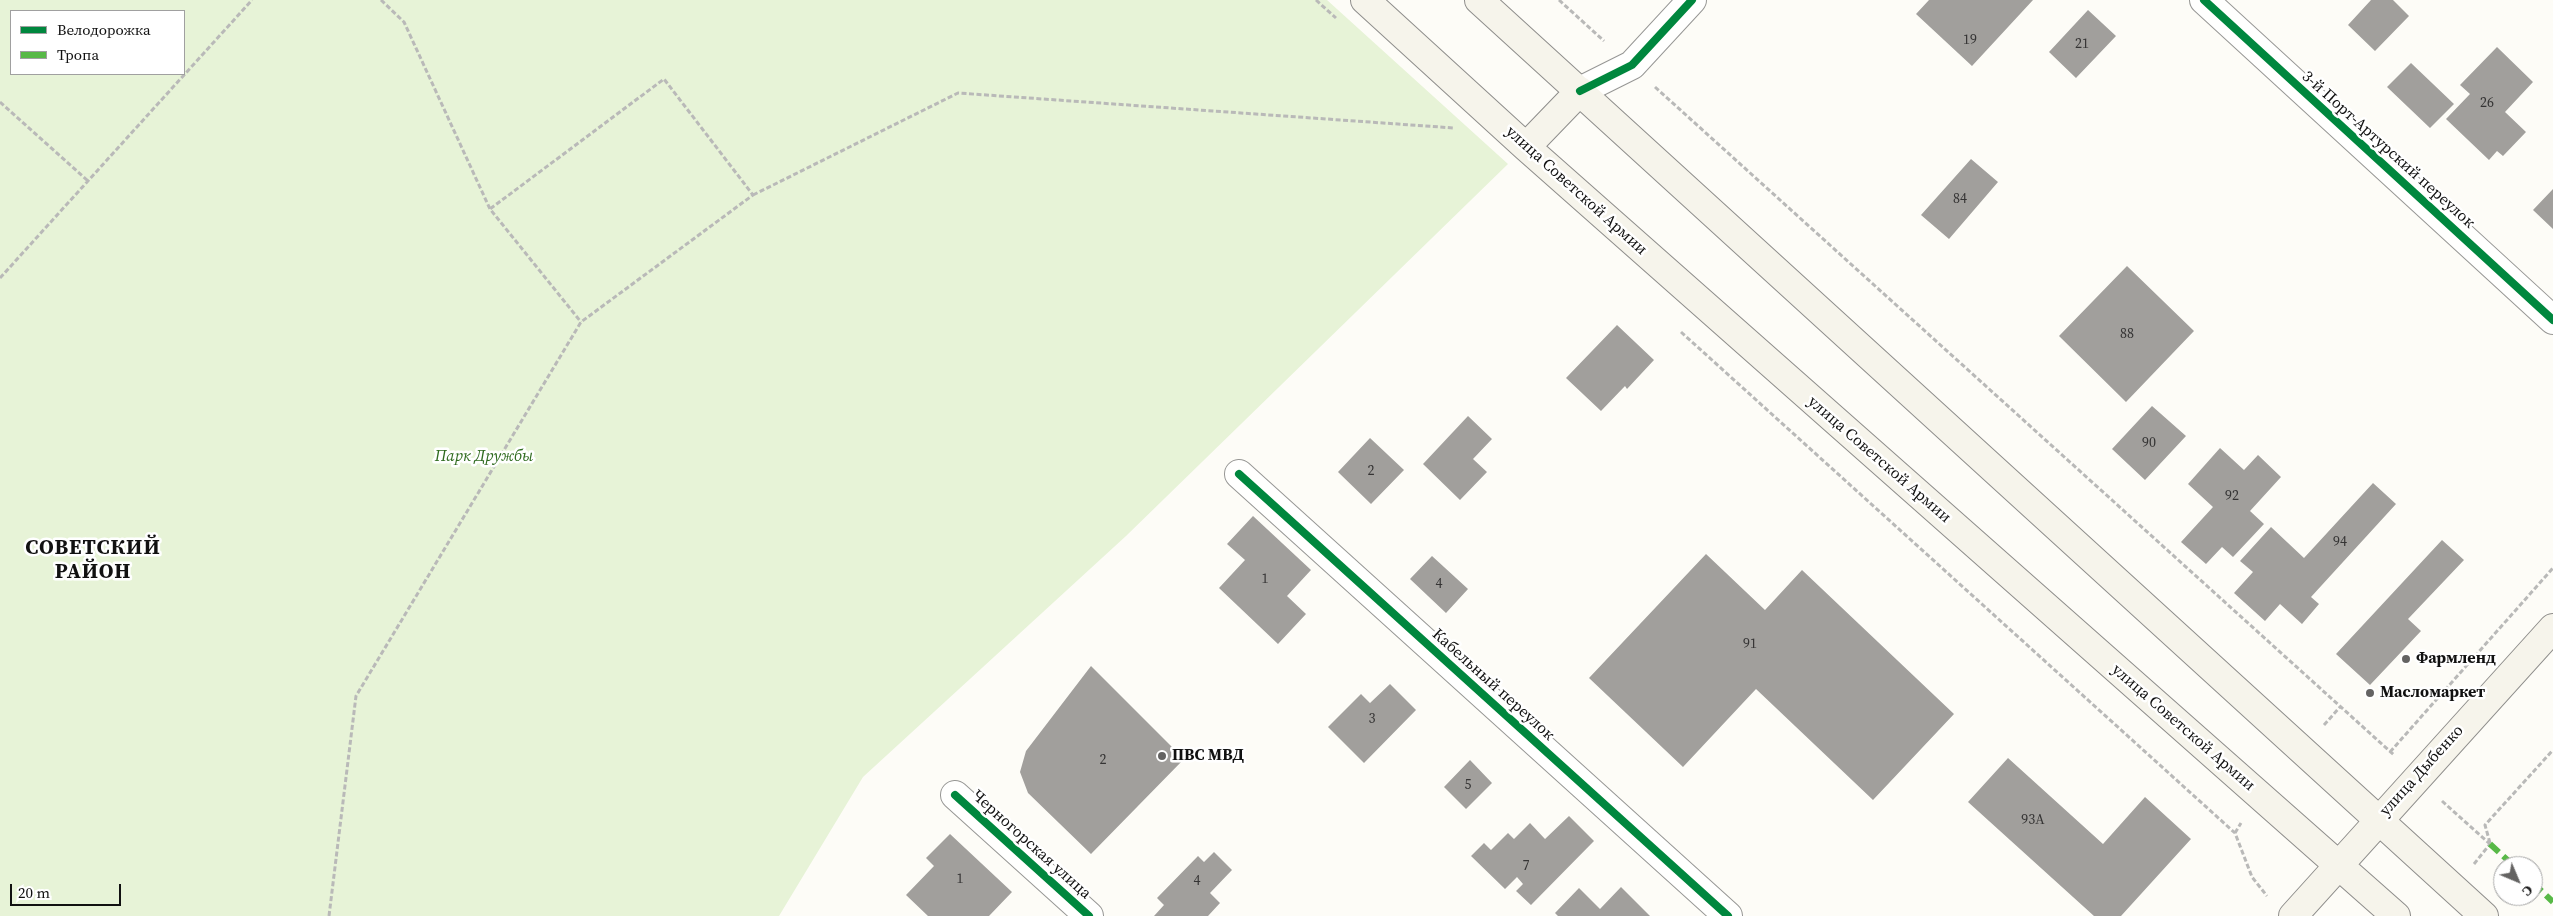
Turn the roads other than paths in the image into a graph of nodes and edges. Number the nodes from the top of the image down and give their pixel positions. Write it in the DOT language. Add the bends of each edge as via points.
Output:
graph roads {
  1 [pos="1365,0"];
  2 [pos="1479,0"];
  3 [pos="1692,0"];
  4 [pos="2204,0"];
  5 [pos="1580,91"];
  6 [pos="1526,147"];
  7 [pos="2553,320"];
  8 [pos="1239,474"];
  9 [pos="2553,628"];
  10 [pos="955,795"];
  11 [pos="2378,820"];
  12 [pos="2338,865"];
  13 [pos="1089,916"];
  14 [pos="1728,916"];
  15 [pos="2293,916"];
  16 [pos="2396,916"];
  17 [pos="2484,916"];
  1 -- 6 [label="main road, улица Советской Армии"];
  2 -- 5 [label="main road"];
  3 -- 5 [label="street" via="1632,65"];
  4 -- 7 [label="street, 3-й Порт-Артурский переулок"];
  5 -- 6 [label="main road"];
  5 -- 11 [label="main road"];
  6 -- 12 [label="main road, улица Советской Армии"];
  8 -- 14 [label="street, Кабельный переулок"];
  9 -- 11 [label="main road, улица Дыбенко"];
  10 -- 13 [label="street, Черногорская улица"];
  11 -- 12 [label="main road, улица Дыбенко"];
  11 -- 17 [label="main road"];
  12 -- 15 [label="main road, улица Дыбенко"];
  12 -- 16 [label="main road, улица Советской Армии"];
}
